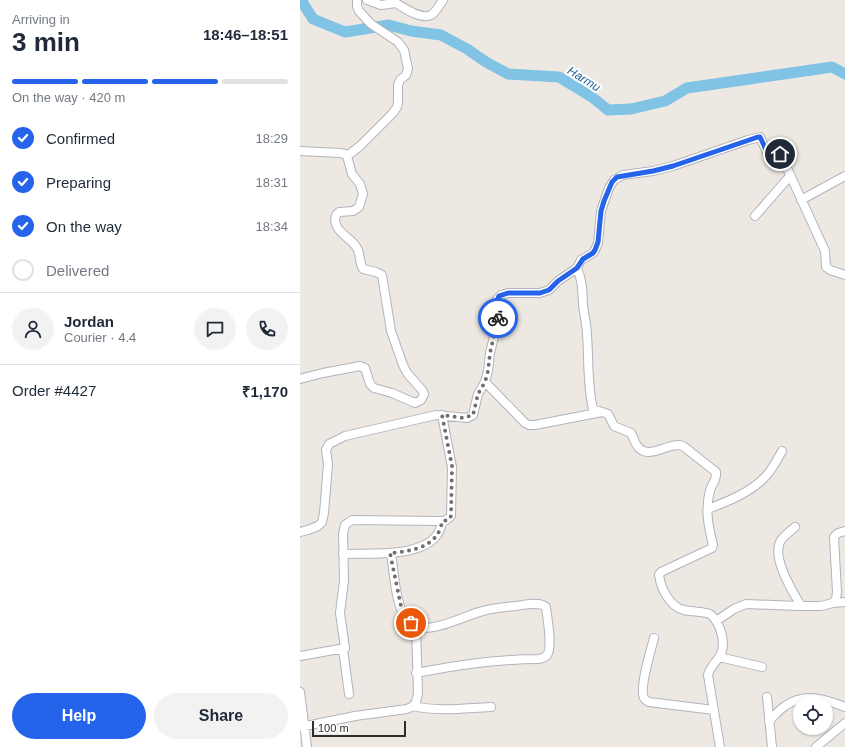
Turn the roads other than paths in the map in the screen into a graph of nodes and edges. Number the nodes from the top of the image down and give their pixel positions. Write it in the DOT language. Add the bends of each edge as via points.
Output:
graph roads {
  1 [pos="357,0"];
  2 [pos="366,0"];
  3 [pos="443,0"];
  4 [pos="300,151"];
  5 [pos="347,156"];
  6 [pos="790,176"];
  7 [pos="845,176"];
  8 [pos="801,200"];
  9 [pos="755,216"];
  10 [pos="577,268"];
  11 [pos="845,275"];
  12 [pos="300,379"];
  13 [pos="485,382"];
  14 [pos="603,412"];
  15 [pos="442,415"];
  16 [pos="782,451"];
  17 [pos="708,509"];
  18 [pos="443,521"];
  19 [pos="795,527"];
  20 [pos="845,531"];
  21 [pos="300,532"];
  22 [pos="390,553"];
  23 [pos="343,554"];
  24 [pos="845,602"];
  25 [pos="833,603"];
  26 [pos="801,606"];
  27 [pos="716,621"];
  28 [pos="416,627"];
  29 [pos="654,638"];
  30 [pos="343,649"];
  31 [pos="300,656"];
  32 [pos="719,657"];
  33 [pos="762,667"];
  34 [pos="416,673"];
  35 [pos="300,693"];
  36 [pos="349,694"];
  37 [pos="767,697"];
  38 [pos="413,706"];
  39 [pos="491,706"];
  40 [pos="845,707"];
  41 [pos="714,710"];
  42 [pos="769,721"];
  43 [pos="845,722"];
  44 [pos="302,727"];
  45 [pos="307,747"];
  46 [pos="720,747"];
  47 [pos="772,747"];
  48 [pos="816,747"];
  1 -- 5 [label="street" via="358,9 371,24 402,45 408,64 407,72 399,81 397,107 390,117"];
  2 -- 3 [label="street" via="381,5 396,3 425,16 432,14"];
  4 -- 5 [label="street" via="340,153"];
  5 -- 12 [label="street" via="352,174 360,184 363,194 359,207 336,215 336,226 357,248 362,270 382,275 396,347 407,373 424,394 421,400 415,403 375,389 370,384 365,368 360,366"];
  6 -- 8 [label="street"];
  6 -- 9 [label="street"];
  6 -- 10 [label="street" via="781,154 768,154 759,137 673,166 617,177 609,188 601,211 597,247"];
  7 -- 8 [label="street"];
  8 -- 11 [label="street" via="825,251 826,267"];
  10 -- 13 [label="street" via="546,291 508,293 497,299 498,321"];
  10 -- 14 [label="street" via="583,291 588,336 588,378 592,404 594,410"];
  13 -- 14 [label="street" via="525,423 535,425"];
  13 -- 15 [label="street" via="478,394 473,415 463,418"];
  14 -- 17 [label="street" via="609,415 614,426 631,432 636,445 644,452 683,446 716,472 710,489"];
  15 -- 18 [label="street" via="451,456 453,480 451,516"];
  15 -- 21 [label="street" via="345,436 329,444 326,450 328,464 322,522"];
  16 -- 17 [label="street" via="766,477 754,487"];
  17 -- 27 [label="street" via="707,522 712,548 661,572 659,577 667,596 678,608 708,613"];
  18 -- 22 [label="street" via="437,535 431,541 416,549"];
  18 -- 23 [label="street" via="352,520 344,528"];
  19 -- 26 [label="street" via="781,540 779,548 785,577"];
  20 -- 25 [label="street" via="838,532 834,537 837,592"];
  22 -- 23 [label="street"];
  22 -- 28 [label="street" via="402,611"];
  23 -- 30 [label="street" via="344,581 340,613 345,647"];
  24 -- 25 [label="street"];
  25 -- 26 [label="street"];
  26 -- 27 [label="street" via="746,604"];
  27 -- 32 [label="street" via="723,647"];
  28 -- 34 [label="street"];
  28 -- 34 [label="street" via="436,627 482,611 541,604 546,606 550,641 548,654 539,659 496,661"];
  29 -- 41 [label="street" via="644,678 645,700"];
  30 -- 31 [label="street"];
  30 -- 36 [label="street"];
  32 -- 33 [label="street"];
  32 -- 41 [label="street" via="708,674"];
  34 -- 38 [label="street" via="418,693"];
  35 -- 44 [label="street"];
  37 -- 42 [label="street"];
  38 -- 39 [label="street" via="444,710"];
  38 -- 44 [label="street"];
  40 -- 42 [label="street" via="813,697 801,699 784,706"];
  41 -- 46 [label="street"];
  42 -- 47 [label="street"];
  43 -- 48 [label="street"];
  44 -- 45 [label="street"];
}
